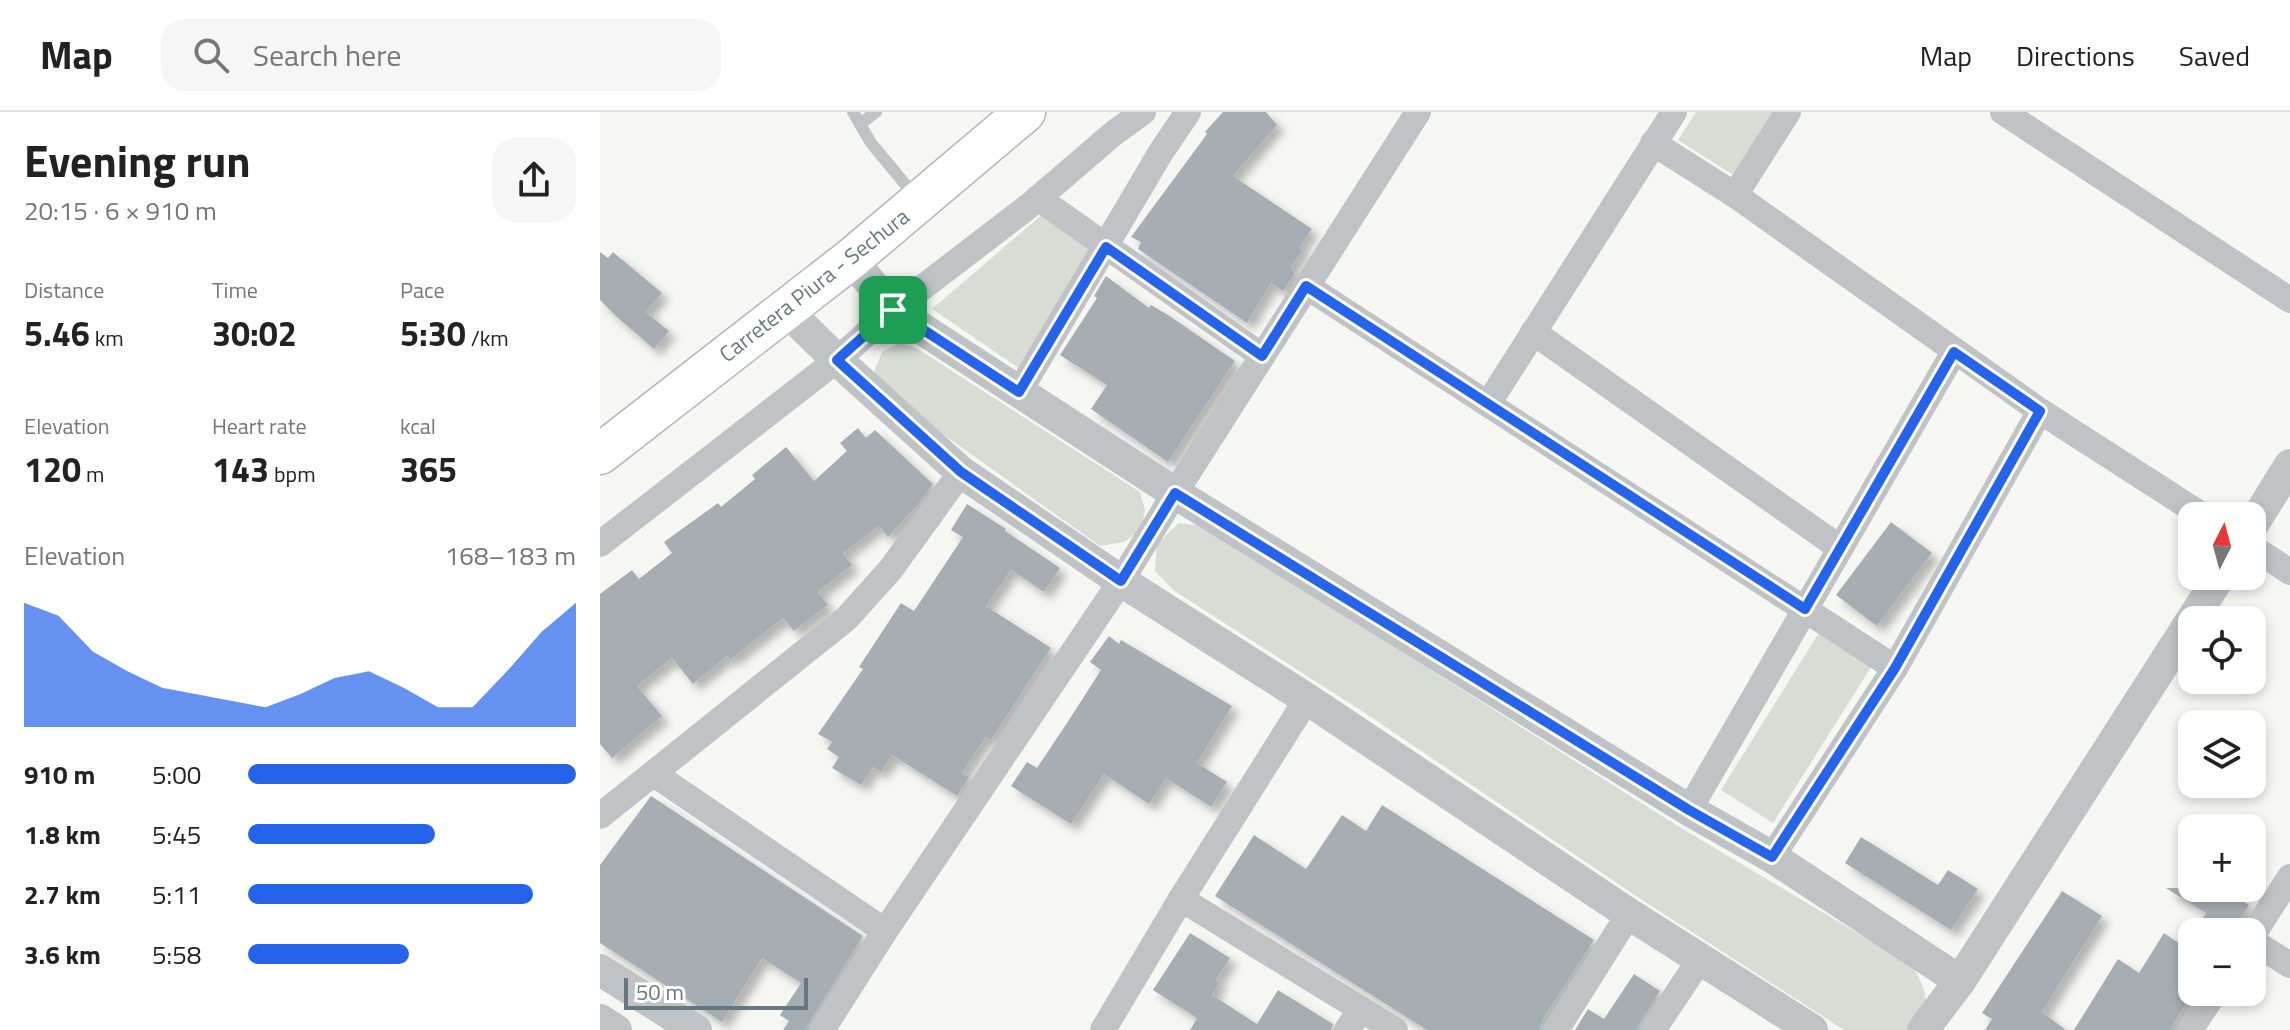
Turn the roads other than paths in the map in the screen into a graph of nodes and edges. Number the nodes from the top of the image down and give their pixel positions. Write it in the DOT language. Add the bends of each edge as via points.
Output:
graph roads {
  1 [pos="853,112"];
  2 [pos="876,112"];
  3 [pos="1025,112"];
  4 [pos="1143,112"];
  5 [pos="1188,112"];
  6 [pos="1418,112"];
  7 [pos="1674,112"];
  8 [pos="1788,112"];
  9 [pos="2003,112"];
  10 [pos="860,124"];
  11 [pos="1653,143"];
  12 [pos="1735,195"];
  13 [pos="1038,198"];
  14 [pos="920,201"];
  15 [pos="1106,247"];
  16 [pos="851,259"];
  17 [pos="1306,286"];
  18 [pos="2290,300"];
  19 [pos="785,309"];
  20 [pos="893,310"];
  21 [pos="1533,332"];
  22 [pos="1954,352"];
  23 [pos="1262,356"];
  24 [pos="837,360"];
  25 [pos="1019,392"];
  26 [pos="1488,404"];
  27 [pos="2040,411"];
  28 [pos="600,454"];
  29 [pos="2290,465"];
  30 [pos="961,472"];
  31 [pos="1175,493"];
  32 [pos="2181,502"];
  33 [pos="2266,504"];
  34 [pos="600,544"];
  35 [pos="1840,548"];
  36 [pos="2266,556"];
  37 [pos="2290,572"];
  38 [pos="1121,581"];
  39 [pos="2211,590"];
  40 [pos="1805,609"];
  41 [pos="1895,668"];
  42 [pos="1307,699"];
  43 [pos="654,774"];
  44 [pos="1689,810"];
  45 [pos="600,816"];
  46 [pos="1772,857"];
  47 [pos="2290,877"];
  48 [pos="1181,899"];
  49 [pos="1629,914"];
  50 [pos="2265,918"];
  51 [pos="885,931"];
  52 [pos="2266,949"];
  53 [pos="1701,958"];
  54 [pos="2290,965"];
  55 [pos="600,970"];
  56 [pos="1960,981"];
  57 [pos="2206,1006"];
  58 [pos="1354,1019"];
  59 [pos="600,1020"];
  60 [pos="616,1030"];
  61 [pos="696,1030"];
  62 [pos="822,1030"];
  63 [pos="1103,1030"];
  64 [pos="1395,1030"];
  65 [pos="1556,1030"];
  66 [pos="1653,1030"];
  67 [pos="1812,1030"];
  68 [pos="1923,1030"];
  69 [pos="2190,1030"];
  1 -- 10 [label="lane"];
  2 -- 10 [label="lane"];
  3 -- 14 [label="main road, Carretera Piura - Sechura"];
  4 -- 13 [label="street"];
  5 -- 15 [label="street"];
  6 -- 17 [label="street"];
  7 -- 11 [label="street"];
  8 -- 12 [label="street"];
  9 -- 18 [label="street"];
  10 -- 14 [label="lane"];
  11 -- 12 [label="street"];
  11 -- 21 [label="street"];
  12 -- 22 [label="street"];
  13 -- 15 [label="street"];
  13 -- 20 [label="street"];
  14 -- 16 [label="main road, Carretera Piura - Sechura"];
  15 -- 23 [label="street"];
  15 -- 25 [label="street"];
  16 -- 19 [label="main road, Carretera Piura - Sechura"];
  16 -- 20 [label="street"];
  17 -- 23 [label="street"];
  17 -- 26 [label="street"];
  19 -- 24 [label="street"];
  19 -- 28 [label="main road, Carretera Piura - Sechura"];
  20 -- 24 [label="street"];
  20 -- 25 [label="street"];
  21 -- 26 [label="street"];
  21 -- 35 [label="street"];
  22 -- 27 [label="street"];
  22 -- 35 [label="street"];
  23 -- 31 [label="street"];
  24 -- 30 [label="street"];
  24 -- 34 [label="street"];
  25 -- 31 [label="street"];
  26 -- 40 [label="street"];
  27 -- 32 [label="street"];
  27 -- 41 [label="street"];
  29 -- 33 [label="street"];
  30 -- 38 [label="street"];
  30 -- 43 [label="street" via="891,569 847,618"];
  31 -- 38 [label="street"];
  31 -- 44 [label="street"];
  35 -- 40 [label="street"];
  36 -- 37 [label="street"];
  38 -- 42 [label="street"];
  38 -- 51 [label="street"];
  39 -- 56 [label="street"];
  40 -- 41 [label="street"];
  40 -- 44 [label="street"];
  41 -- 46 [label="street"];
  42 -- 48 [label="street"];
  42 -- 49 [label="street"];
  43 -- 45 [label="street"];
  43 -- 51 [label="street"];
  44 -- 46 [label="street"];
  46 -- 56 [label="street"];
  47 -- 50 [label="street"];
  48 -- 58 [label="street"];
  48 -- 63 [label="street"];
  49 -- 53 [label="street"];
  49 -- 65 [label="street"];
  51 -- 62 [label="street"];
  52 -- 54 [label="street"];
  53 -- 66 [label="street"];
  53 -- 67 [label="street"];
  55 -- 61 [label="street"];
  56 -- 68 [label="street"];
  57 -- 69 [label="street"];
  58 -- 64 [label="street"];
  59 -- 60 [label="street"];
}
